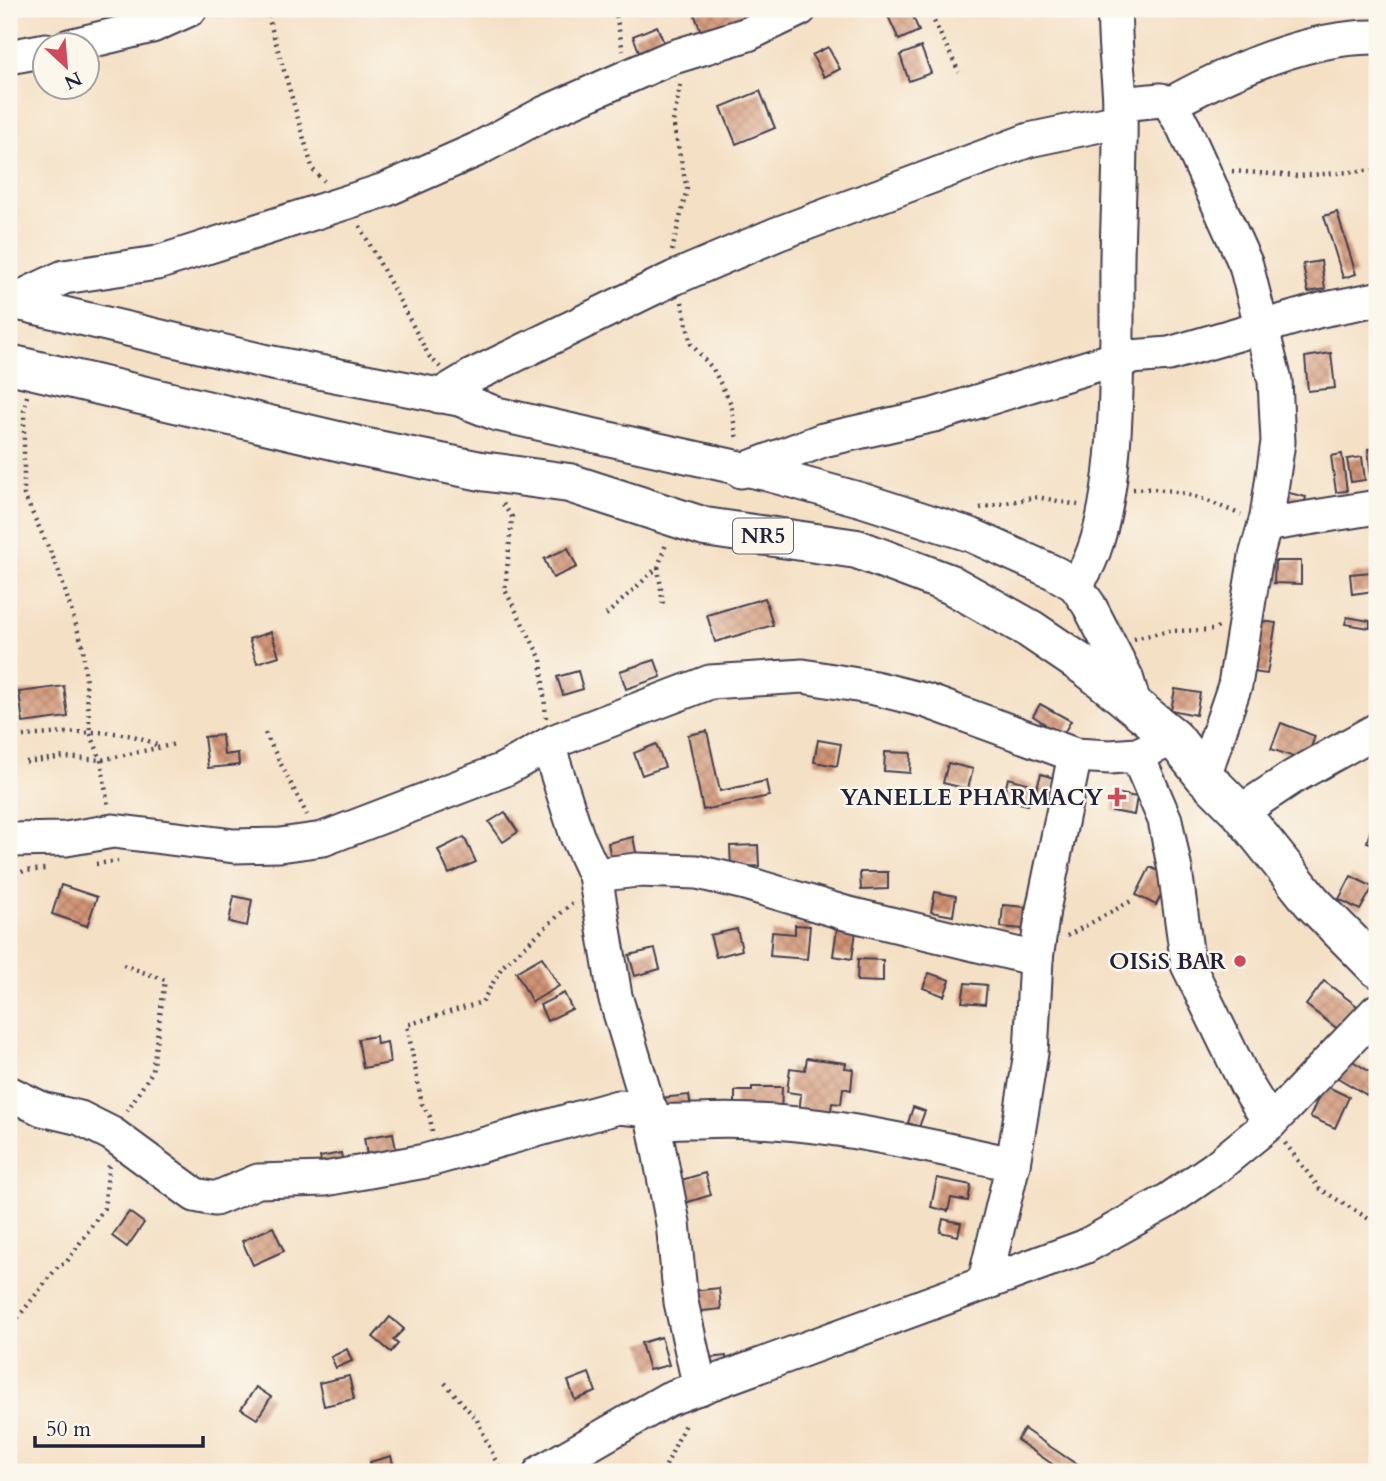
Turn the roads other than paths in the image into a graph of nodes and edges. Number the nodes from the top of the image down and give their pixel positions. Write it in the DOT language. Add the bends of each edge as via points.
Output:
graph roads {
  1 [pos="191,9"];
  2 [pos="800,9"];
  3 [pos="1105,14"];
  4 [pos="1377,37"];
  5 [pos="102,38"];
  6 [pos="32,53"];
  7 [pos="9,57"];
  8 [pos="1170,104"];
  9 [pos="1120,112"];
  10 [pos="1377,299"];
  11 [pos="16,302"];
  12 [pos="1260,327"];
  13 [pos="1118,358"];
  14 [pos="21,367"];
  15 [pos="439,396"];
  16 [pos="734,469"];
  17 [pos="1377,507"];
  18 [pos="1266,521"];
  19 [pos="1075,585"];
  20 [pos="1135,707"];
  21 [pos="1377,730"];
  22 [pos="1174,738"];
  23 [pos="551,743"];
  24 [pos="1075,755"];
  25 [pos="1138,755"];
  26 [pos="1204,776"];
  27 [pos="1240,812"];
  28 [pos="9,840"];
  29 [pos="584,883"];
  30 [pos="1037,955"];
  31 [pos="1377,968"];
  32 [pos="1377,1011"];
  33 [pos="9,1093"];
  34 [pos="653,1117"];
  35 [pos="1270,1123"];
  36 [pos="1013,1164"];
  37 [pos="984,1284"];
  38 [pos="696,1389"];
  39 [pos="541,1472"];
  1 -- 5 [label="street" via="152,26"];
  2 -- 11 [label="street" via="748,34 689,51 545,113 385,190 157,263 65,277"];
  3 -- 9 [label="street"];
  4 -- 8 [label="street" via="1305,45 1206,84"];
  6 -- 7 [label="street"];
  8 -- 9 [label="street" via="1161,100"];
  8 -- 12 [label="street" via="1246,265"];
  9 -- 13 [label="street"];
  9 -- 15 [label="street" via="1030,140 777,234 674,278"];
  10 -- 12 [label="street"];
  11 -- 15 [label="street" via="267,362"];
  12 -- 13 [label="street" via="1169,354"];
  12 -- 18 [label="street" via="1275,381 1278,442"];
  13 -- 16 [label="street" via="934,415 823,440"];
  13 -- 19 [label="street" via="1107,502 1095,554"];
  14 -- 20 [label="highway, NR5" via="481,471 569,484 705,527 857,549 950,584 1030,629"];
  15 -- 16 [label="street"];
  16 -- 19 [label="street" via="916,516 971,535"];
  17 -- 18 [label="street"];
  18 -- 26 [label="street" via="1256,555 1235,685"];
  19 -- 20 [label="street" via="1126,677"];
  20 -- 22 [label="highway, NR5"];
  21 -- 27 [label="street"];
  22 -- 25 [label="street"];
  22 -- 26 [label="highway, NR5"];
  23 -- 24 [label="street" via="710,682 803,676 927,701"];
  23 -- 28 [label="street" via="503,770 323,839 234,846 113,831 66,839"];
  23 -- 29 [label="street" via="577,836"];
  24 -- 25 [label="street"];
  24 -- 30 [label="street"];
  25 -- 35 [label="street" via="1165,820 1188,965"];
  26 -- 27 [label="highway, NR5"];
  27 -- 31 [label="highway, NR5" via="1312,902"];
  29 -- 30 [label="street" via="637,870 697,872 845,914"];
  29 -- 34 [label="street"];
  30 -- 36 [label="street" via="1031,1052"];
  32 -- 35 [label="street"];
  33 -- 34 [label="street" via="112,1134 195,1195 215,1199 258,1181 325,1179 447,1155 618,1107"];
  34 -- 36 [label="street" via="802,1126"];
  34 -- 38 [label="street"];
  35 -- 37 [label="street" via="1167,1201 1084,1247"];
  36 -- 37 [label="street"];
  37 -- 38 [label="street"];
  38 -- 39 [label="street" via="668,1399"];
}
